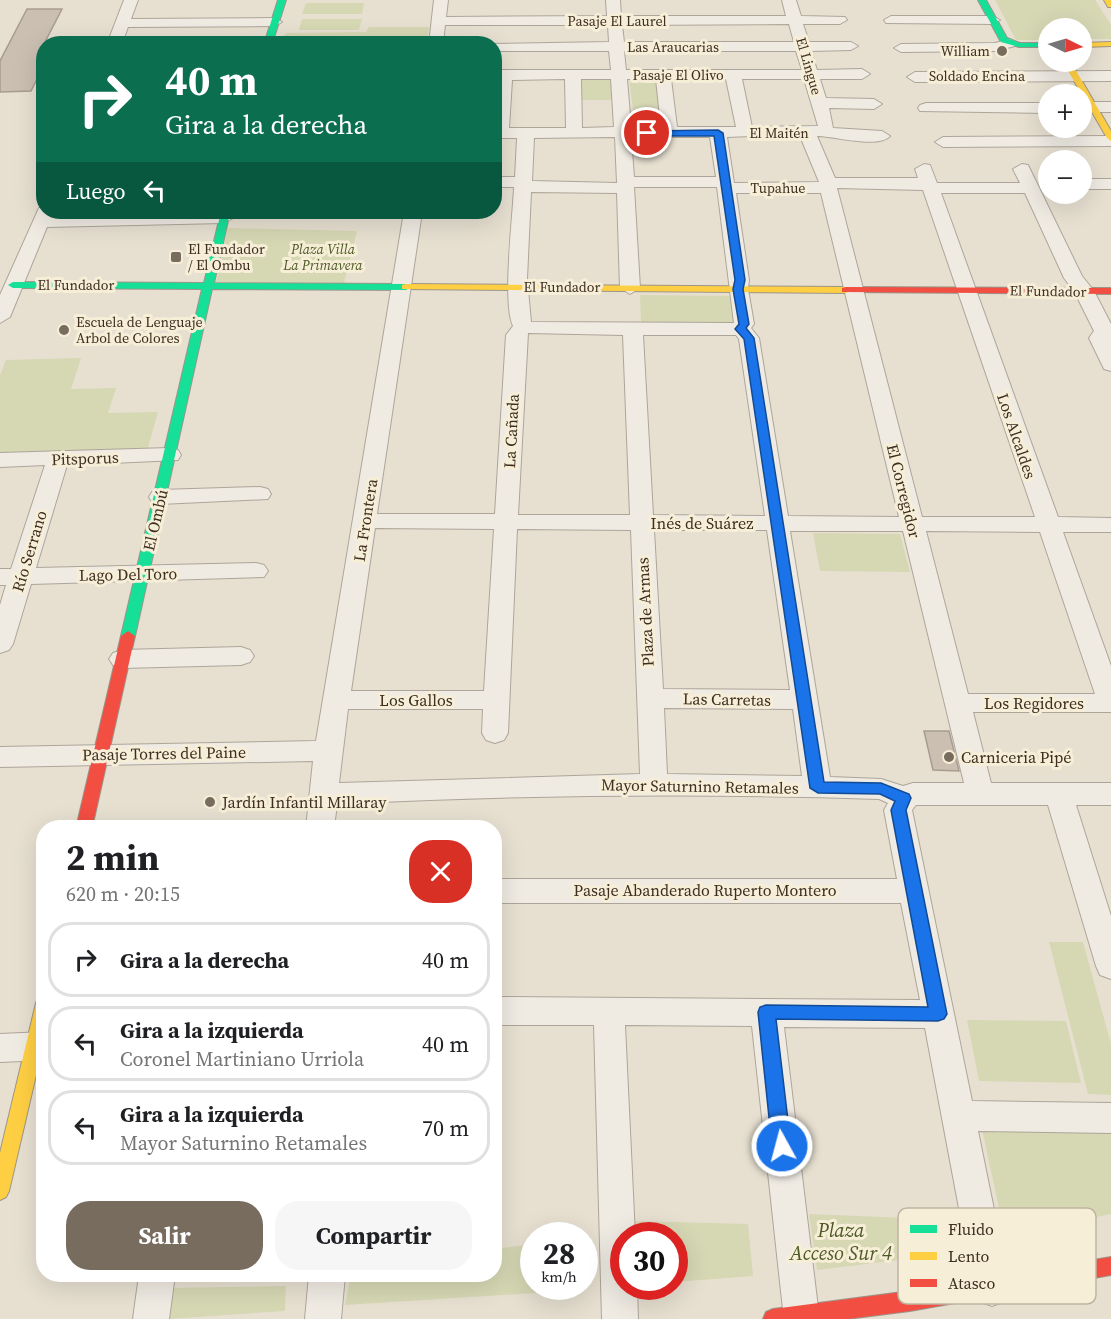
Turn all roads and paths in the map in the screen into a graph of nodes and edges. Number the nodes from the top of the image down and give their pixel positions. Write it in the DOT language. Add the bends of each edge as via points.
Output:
graph roads {
  1 [pos="131,0"];
  2 [pos="282,0"];
  3 [pos="441,0"];
  4 [pos="613,0"];
  5 [pos="789,0"];
  6 [pos="982,0"];
  7 [pos="1108,0"];
  8 [pos="1111,4"];
  9 [pos="795,20"];
  10 [pos="840,20"];
  11 [pos="891,20"];
  12 [pos="993,20"];
  13 [pos="438,21"];
  14 [pos="615,21"];
  15 [pos="275,22"];
  16 [pos="122,23"];
  17 [pos="117,36"];
  18 [pos="271,36"];
  19 [pos="437,36"];
  20 [pos="1010,43"];
  21 [pos="1038,44"];
  22 [pos="1111,44"];
  23 [pos="1092,45"];
  24 [pos="803,46"];
  25 [pos="851,46"];
  26 [pos="502,47"];
  27 [pos="617,47"];
  28 [pos="902,48"];
  29 [pos="1073,72"];
  30 [pos="811,74"];
  31 [pos="862,74"];
  32 [pos="502,75"];
  33 [pos="573,75"];
  34 [pos="619,75"];
  35 [pos="663,75"];
  36 [pos="733,75"];
  37 [pos="915,76"];
  38 [pos="1076,76"];
  39 [pos="1111,76"];
  40 [pos="1079,84"];
  41 [pos="820,104"];
  42 [pos="874,104"];
  43 [pos="1092,107"];
  44 [pos="1111,107"];
  45 [pos="926,108"];
  46 [pos="1038,108"];
  47 [pos="1092,113"];
  48 [pos="816,132"];
  49 [pos="502,133"];
  50 [pos="526,133"];
  51 [pos="574,133"];
  52 [pos="623,133"];
  53 [pos="670,133"];
  54 [pos="718,133"];
  55 [pos="746,133"];
  56 [pos="882,136"];
  57 [pos="1111,139"];
  58 [pos="943,142"];
  59 [pos="928,180"];
  60 [pos="1032,181"];
  61 [pos="502,182"];
  62 [pos="524,184"];
  63 [pos="1092,184"];
  64 [pos="1111,184"];
  65 [pos="625,185"];
  66 [pos="726,185"];
  67 [pos="828,185"];
  68 [pos="41,219"];
  69 [pos="224,219"];
  70 [pos="412,219"];
  71 [pos="13,285"];
  72 [pos="209,285"];
  73 [pos="403,287"];
  74 [pos="521,287"];
  75 [pos="630,288"];
  76 [pos="738,289"];
  77 [pos="854,289"];
  78 [pos="966,290"];
  79 [pos="1084,291"];
  80 [pos="1111,291"];
  81 [pos="0,317"];
  82 [pos="523,326"];
  83 [pos="633,329"];
  84 [pos="741,329"];
  85 [pos="1108,331"];
  86 [pos="1111,365"];
  87 [pos="170,455"];
  88 [pos="58,458"];
  89 [pos="0,460"];
  90 [pos="260,494"];
  91 [pos="160,497"];
  92 [pos="365,521"];
  93 [pos="506,522"];
  94 [pos="640,523"];
  95 [pos="777,523"];
  96 [pos="912,524"];
  97 [pos="1049,525"];
  98 [pos="1111,525"];
  99 [pos="256,571"];
  100 [pos="142,574"];
  101 [pos="11,577"];
  102 [pos="0,644"];
  103 [pos="241,656"];
  104 [pos="122,659"];
  105 [pos="650,698"];
  106 [pos="336,700"];
  107 [pos="497,700"];
  108 [pos="804,700"];
  109 [pos="1111,702"];
  110 [pos="957,703"];
  111 [pos="495,733"];
  112 [pos="328,751"];
  113 [pos="101,754"];
  114 [pos="0,758"];
  115 [pos="654,786"];
  116 [pos="818,788"];
  117 [pos="322,794"];
  118 [pos="980,794"];
  119 [pos="1059,794"];
  120 [pos="1111,794"];
  121 [pos="904,798"];
  122 [pos="86,820"];
  123 [pos="320,820"];
  124 [pos="502,891"];
  125 [pos="914,891"];
  126 [pos="1111,966"];
  127 [pos="502,1011"];
  128 [pos="609,1011"];
  129 [pos="766,1012"];
  130 [pos="938,1014"];
  131 [pos="36,1046"];
  132 [pos="0,1048"];
  133 [pos="36,1054"];
  134 [pos="958,1116"];
  135 [pos="1111,1118"];
  136 [pos="0,1191"];
  137 [pos="976,1208"];
  138 [pos="1111,1266"];
  139 [pos="1096,1269"];
  140 [pos="156,1282"];
  141 [pos="326,1282"];
  142 [pos="898,1302"];
  143 [pos="787,1318"];
  144 [pos="151,1319"];
  145 [pos="323,1319"];
  146 [pos="620,1319"];
  1 -- 16 [label="street"];
  2 -- 15 [label="street"];
  3 -- 13 [label="street"];
  4 -- 14 [label="street"];
  5 -- 9 [label="street, El Lingue"];
  6 -- 12 [label="street"];
  7 -- 8 [label="street"];
  9 -- 10 [label="street, Pasaje El Laurel"];
  9 -- 14 [label="street, Pasaje El Laurel"];
  9 -- 24 [label="street, El Lingue"];
  11 -- 12 [label="street"];
  12 -- 20 [label="street" via="1004,40"];
  13 -- 14 [label="street, Pasaje El Laurel"];
  13 -- 19 [label="street"];
  14 -- 27 [label="street"];
  15 -- 16 [label="street"];
  15 -- 18 [label="street"];
  16 -- 17 [label="street"];
  20 -- 21 [label="street"];
  20 -- 28 [label="street" via="995,47"];
  22 -- 23 [label="street"];
  24 -- 25 [label="street, Las Araucarias"];
  24 -- 27 [label="street, Las Araucarias"];
  24 -- 30 [label="street, El Lingue"];
  26 -- 27 [label="street, Las Araucarias"];
  27 -- 34 [label="street"];
  29 -- 38 [label="street"];
  30 -- 31 [label="street, Pasaje El Olivo"];
  30 -- 36 [label="street, Pasaje El Olivo"];
  30 -- 41 [label="street, El Lingue"];
  32 -- 33 [label="street, Pasaje El Olivo"];
  33 -- 34 [label="street, Pasaje El Olivo"];
  33 -- 51 [label="street"];
  34 -- 35 [label="street, Pasaje El Olivo"];
  34 -- 52 [label="street"];
  35 -- 36 [label="street, Pasaje El Olivo"];
  35 -- 53 [label="street"];
  36 -- 55 [label="street"];
  37 -- 38 [label="street, Soldado Encina"];
  38 -- 39 [label="street, Soldado Encina"];
  38 -- 40 [label="street"];
  41 -- 42 [label="street"];
  41 -- 48 [label="street, El Lingue" via="827,128"];
  43 -- 44 [label="street"];
  45 -- 46 [label="street"];
  47 -- 57 [label="street"];
  48 -- 55 [label="street, El Maitén"];
  48 -- 56 [label="street, El Maitén"];
  48 -- 67 [label="street, El Lingue"];
  49 -- 50 [label="street, El Maitén"];
  50 -- 51 [label="street, El Maitén"];
  50 -- 62 [label="street, La Cañada"];
  51 -- 52 [label="street, El Maitén"];
  52 -- 53 [label="street, El Maitén"];
  52 -- 65 [label="street"];
  53 -- 54 [label="street, El Maitén"];
  54 -- 55 [label="street, El Maitén"];
  54 -- 66 [label="street"];
  57 -- 58 [label="street"];
  59 -- 60 [label="street, Tupahue"];
  59 -- 67 [label="street, Tupahue"];
  59 -- 78 [label="street, Los Alcaldes"];
  60 -- 79 [label="street" via="1073,278"];
  61 -- 62 [label="street, Tupahue"];
  62 -- 65 [label="street, Tupahue"];
  62 -- 74 [label="street, La Cañada" via="518,279"];
  63 -- 64 [label="street"];
  65 -- 66 [label="street, Tupahue"];
  65 -- 75 [label="street"];
  66 -- 67 [label="street, Tupahue"];
  66 -- 76 [label="street" via="740,280"];
  67 -- 77 [label="street, El Corregidor"];
  68 -- 71 [label="street"];
  69 -- 72 [label="street, El Ombú"];
  70 -- 73 [label="street, La Frontera"];
  71 -- 72 [label="street, El Fundador"];
  71 -- 81 [label="street"];
  72 -- 73 [label="street, El Fundador"];
  72 -- 87 [label="street, El Ombú"];
  73 -- 74 [label="street, El Fundador"];
  73 -- 92 [label="street, La Frontera"];
  74 -- 75 [label="street, El Fundador"];
  74 -- 82 [label="street, La Cañada"];
  75 -- 76 [label="street, El Fundador"];
  76 -- 77 [label="street, El Fundador"];
  76 -- 84 [label="street" via="744,324"];
  77 -- 78 [label="street, El Fundador"];
  77 -- 96 [label="street, El Corregidor"];
  78 -- 79 [label="street, El Fundador"];
  78 -- 97 [label="street, Los Alcaldes"];
  79 -- 80 [label="street, El Fundador"];
  79 -- 85 [label="street" via="1099,324"];
  82 -- 83 [label="street"];
  82 -- 93 [label="street, La Cañada" via="516,335"];
  83 -- 84 [label="street"];
  83 -- 94 [label="street, Plaza de Armas"];
  84 -- 95 [label="street" via="749,338"];
  85 -- 86 [label="street" via="1099,338"];
  87 -- 88 [label="street, Pitsporus"];
  87 -- 91 [label="street, El Ombú"];
  88 -- 89 [label="street, Pitsporus"];
  88 -- 101 [label="street, Río Serrano"];
  90 -- 91 [label="street"];
  91 -- 100 [label="street, El Ombú"];
  92 -- 93 [label="street, Inés de Suárez"];
  92 -- 106 [label="street, La Frontera"];
  93 -- 94 [label="street, Inés de Suárez"];
  93 -- 107 [label="street, La Cañada"];
  94 -- 95 [label="street, Inés de Suárez"];
  94 -- 105 [label="street, Plaza de Armas"];
  95 -- 96 [label="street, Inés de Suárez"];
  95 -- 108 [label="street"];
  96 -- 97 [label="street, Inés de Suárez"];
  96 -- 110 [label="street, El Corregidor"];
  97 -- 98 [label="street, Inés de Suárez"];
  97 -- 109 [label="street, Los Alcaldes"];
  99 -- 100 [label="street, Lago Del Toro"];
  100 -- 101 [label="street, Lago Del Toro"];
  100 -- 104 [label="street, El Ombú"];
  101 -- 102 [label="street, Río Serrano"];
  103 -- 104 [label="street"];
  104 -- 113 [label="street, El Ombú"];
  105 -- 108 [label="street, Las Carretas"];
  105 -- 115 [label="street, Plaza de Armas"];
  106 -- 107 [label="street, Los Gallos"];
  106 -- 112 [label="street, La Frontera"];
  107 -- 111 [label="street, La Cañada"];
  108 -- 116 [label="street"];
  109 -- 110 [label="street, Los Regidores"];
  110 -- 118 [label="street, El Corregidor"];
  112 -- 113 [label="street, Pasaje Torres del Paine"];
  112 -- 117 [label="street, La Frontera"];
  113 -- 114 [label="street, Pasaje Torres del Paine"];
  113 -- 122 [label="street, El Ombú"];
  115 -- 116 [label="street, Mayor Saturnino Retamales"];
  115 -- 117 [label="street, Mayor Saturnino Retamales" via="493,786"];
  116 -- 121 [label="street, Mayor Saturnino Retamales" via="881,789"];
  117 -- 123 [label="street, La Frontera"];
  118 -- 119 [label="street, Mayor Saturnino Retamales"];
  118 -- 121 [label="street, Mayor Saturnino Retamales" via="913,794"];
  119 -- 120 [label="street, Mayor Saturnino Retamales"];
  119 -- 126 [label="street"];
  121 -- 125 [label="street" via="898,810"];
  124 -- 125 [label="street, Pasaje Abanderado Ruperto Montero"];
  125 -- 130 [label="street"];
  127 -- 128 [label="street"];
  128 -- 129 [label="street"];
  128 -- 146 [label="street"];
  129 -- 130 [label="street"];
  129 -- 143 [label="street"];
  130 -- 134 [label="street"];
  131 -- 132 [label="street"];
  133 -- 136 [label="street"];
  134 -- 135 [label="street"];
  134 -- 137 [label="street"];
  138 -- 139 [label="street"];
  140 -- 144 [label="street"];
  141 -- 145 [label="street"];
  142 -- 143 [label="street"];
}
